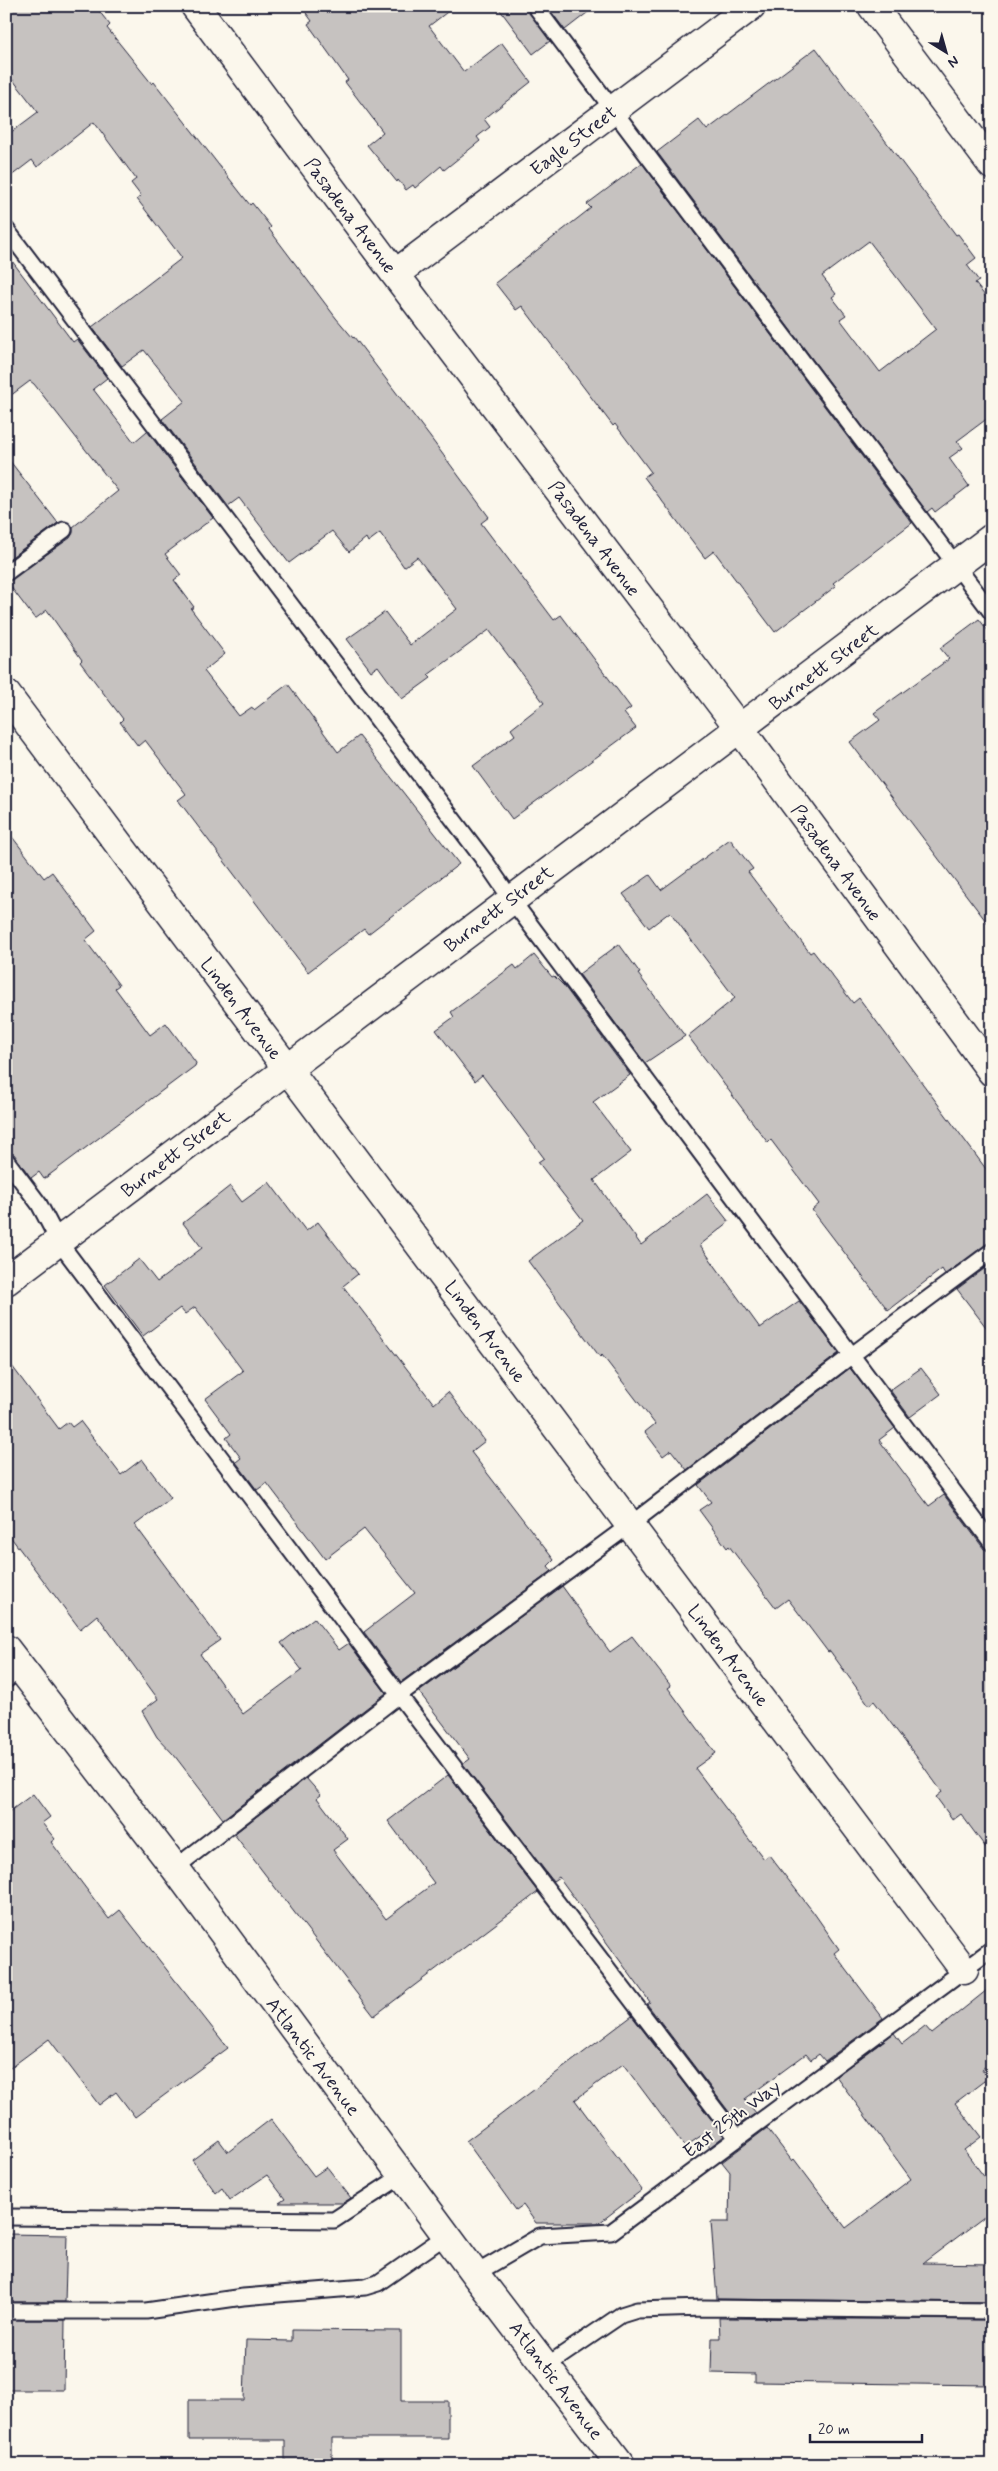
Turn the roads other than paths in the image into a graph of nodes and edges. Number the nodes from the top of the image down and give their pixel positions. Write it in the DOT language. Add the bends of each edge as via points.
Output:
graph roads {
  1 [pos="195,6"];
  2 [pos="535,6"];
  3 [pos="751,6"];
  4 [pos="872,6"];
  5 [pos="612,110"];
  6 [pos="992,165"];
  7 [pos="6,229"];
  8 [pos="394,274"];
  9 [pos="64,530"];
  10 [pos="992,538"];
  11 [pos="956,565"];
  12 [pos="6,573"];
  13 [pos="992,613"];
  14 [pos="6,694"];
  15 [pos="740,729"];
  16 [pos="511,899"];
  17 [pos="287,1068"];
  18 [pos="992,1072"];
  19 [pos="6,1160"];
  20 [pos="59,1242"];
  21 [pos="992,1251"];
  22 [pos="6,1281"];
  23 [pos="852,1355"];
  24 [pos="632,1524"];
  25 [pos="992,1542"];
  26 [pos="11,1666"];
  27 [pos="399,1695"];
  28 [pos="175,1868"];
  29 [pos="992,1949"];
  30 [pos="964,1970"];
  31 [pos="737,2138"];
  32 [pos="403,2176"];
  33 [pos="6,2217"];
  34 [pos="447,2235"];
  35 [pos="475,2274"];
  36 [pos="6,2311"];
  37 [pos="992,2311"];
  38 [pos="546,2366"];
  39 [pos="621,2465"];
  1 -- 8 [label="street, Pasadena Avenue"];
  2 -- 5 [label="lane"];
  3 -- 5 [label="street, Eagle Street"];
  4 -- 6 [label="street"];
  5 -- 8 [label="street, Eagle Street"];
  5 -- 11 [label="lane"];
  7 -- 16 [label="lane"];
  8 -- 15 [label="street, Pasadena Avenue"];
  9 -- 12 [label="lane"];
  10 -- 11 [label="street, Burnett Street"];
  11 -- 13 [label="lane"];
  11 -- 15 [label="street, Burnett Street"];
  14 -- 17 [label="street, Linden Avenue"];
  15 -- 16 [label="street, Burnett Street"];
  15 -- 18 [label="street, Pasadena Avenue"];
  16 -- 17 [label="street, Burnett Street"];
  16 -- 23 [label="lane"];
  17 -- 20 [label="street, Burnett Street"];
  17 -- 24 [label="street, Linden Avenue"];
  19 -- 20 [label="lane" via="39,1204"];
  20 -- 22 [label="street, Burnett Street"];
  20 -- 27 [label="lane"];
  21 -- 23 [label="lane"];
  23 -- 24 [label="lane"];
  23 -- 25 [label="lane"];
  24 -- 27 [label="lane"];
  24 -- 30 [label="street, Linden Avenue"];
  26 -- 28 [label="street, Atlantic Avenue"];
  27 -- 28 [label="lane"];
  27 -- 31 [label="lane"];
  28 -- 32 [label="street, Atlantic Avenue"];
  29 -- 30 [label="lane, East 25th Way"];
  30 -- 31 [label="lane, East 25th Way"];
  31 -- 35 [label="lane, East 25th Way" via="611,2232 540,2236"];
  32 -- 33 [label="lane" via="334,2220"];
  32 -- 34 [label="street, Atlantic Avenue"];
  34 -- 35 [label="street, Atlantic Avenue"];
  34 -- 36 [label="lane" via="378,2283 365,2287 243,2297 146,2311"];
  35 -- 38 [label="street, Atlantic Avenue"];
  37 -- 38 [label="lane" via="637,2310 621,2314"];
  38 -- 39 [label="street, Atlantic Avenue"];
}
